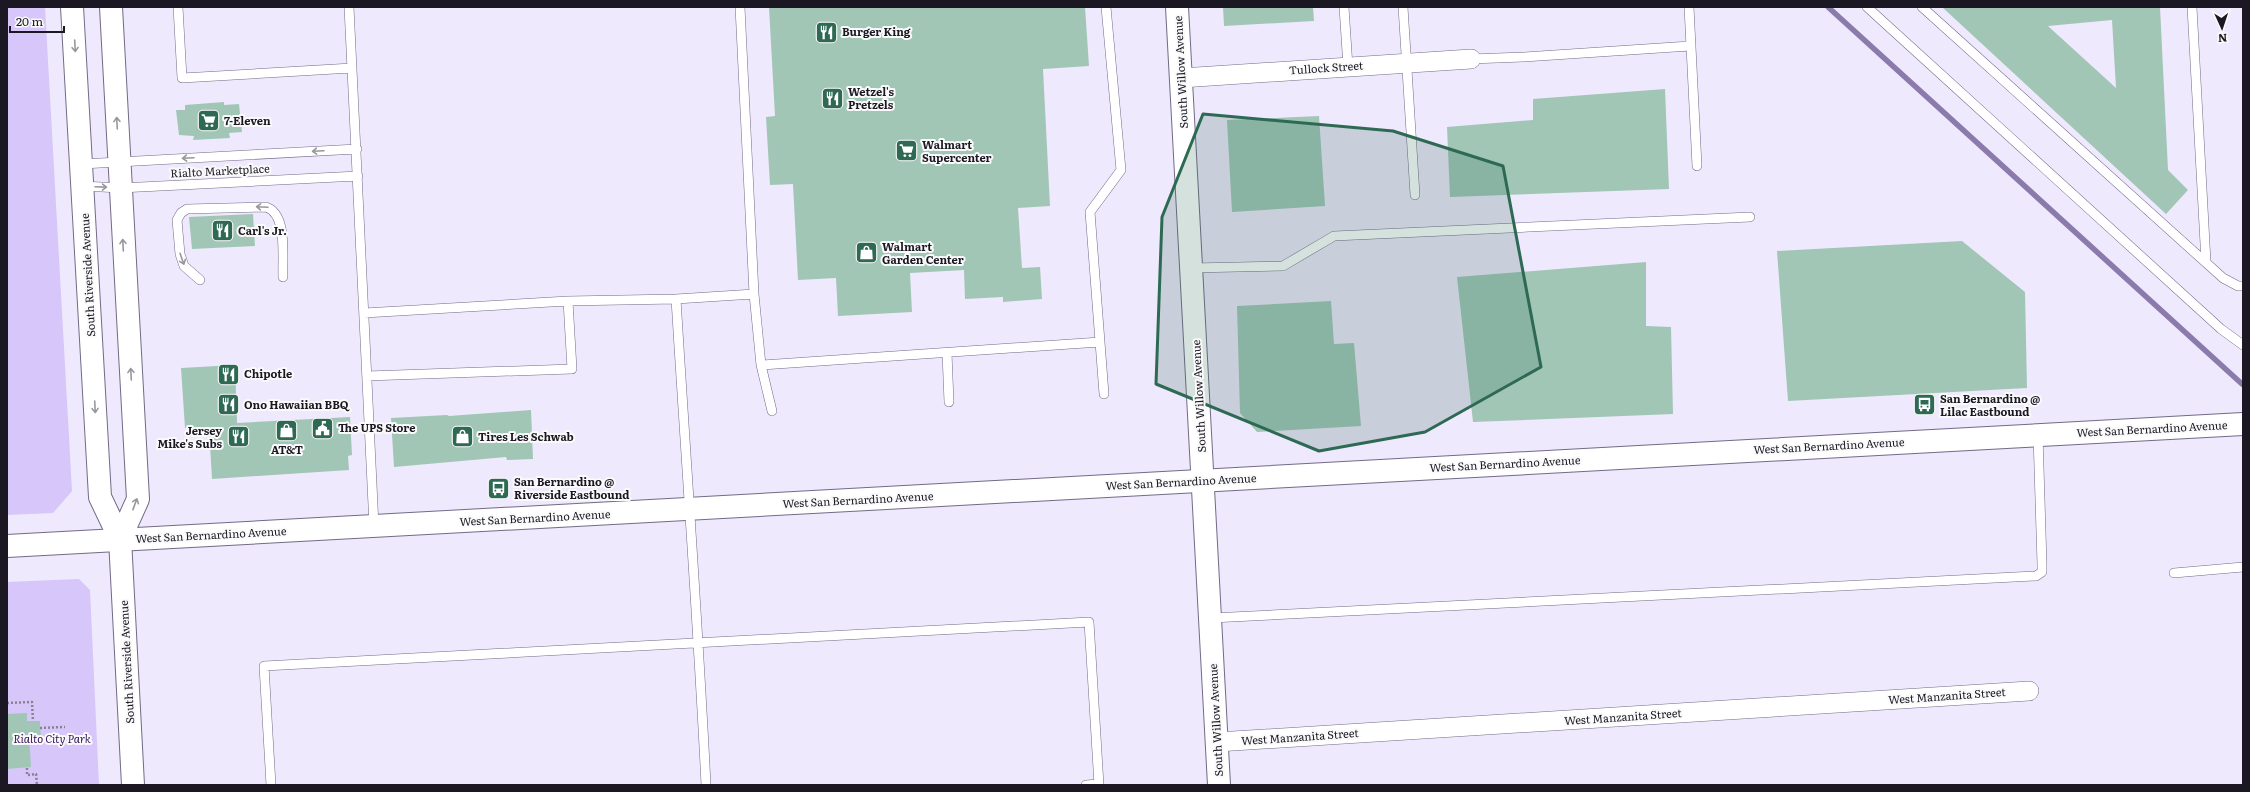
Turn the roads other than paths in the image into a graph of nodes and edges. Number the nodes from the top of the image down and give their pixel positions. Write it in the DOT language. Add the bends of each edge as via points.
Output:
graph roads {
  1 [pos="72,7"];
  2 [pos="111,7"];
  3 [pos="178,7"];
  4 [pos="349,7"];
  5 [pos="740,7"];
  6 [pos="1106,7"];
  7 [pos="1177,7"];
  8 [pos="1344,7"];
  9 [pos="1403,7"];
  10 [pos="1689,7"];
  11 [pos="1867,7"];
  12 [pos="1922,7"];
  13 [pos="2192,7"];
  14 [pos="1690,46"];
  15 [pos="1471,59"];
  16 [pos="1407,63"];
  17 [pos="1348,67"];
  18 [pos="352,68"];
  19 [pos="1181,78"];
  20 [pos="357,149"];
  21 [pos="119,162"];
  22 [pos="82,164"];
  23 [pos="1697,166"];
  24 [pos="358,176"];
  25 [pos="82,186"];
  26 [pos="120,188"];
  27 [pos="1415,195"];
  28 [pos="1750,217"];
  29 [pos="2206,262"];
  30 [pos="1192,268"];
  31 [pos="283,276"];
  32 [pos="200,280"];
  33 [pos="2243,286"];
  34 [pos="754,294"];
  35 [pos="676,299"];
  36 [pos="568,301"];
  37 [pos="364,313"];
  38 [pos="1100,342"];
  39 [pos="2243,345"];
  40 [pos="947,353"];
  41 [pos="761,365"];
  42 [pos="367,376"];
  43 [pos="1104,394"];
  44 [pos="949,402"];
  45 [pos="772,411"];
  46 [pos="2243,424"];
  47 [pos="2038,435"];
  48 [pos="1203,480"];
  49 [pos="689,510"];
  50 [pos="374,526"];
  51 [pos="120,540"];
  52 [pos="7,546"];
  53 [pos="2243,567"];
  54 [pos="2174,573"];
  55 [pos="1211,618"];
  56 [pos="699,642"];
  57 [pos="2029,691"];
  58 [pos="1217,742"];
  59 [pos="133,785"];
  60 [pos="271,785"];
  61 [pos="706,785"];
  62 [pos="1086,785"];
  63 [pos="1099,785"];
  64 [pos="1219,785"];
  1 -- 22 [label="main road, South Riverside Avenue, one-way"];
  21 -- 2 [label="main road, South Riverside Avenue, one-way"];
  3 -- 18 [label="lane" via="182,78"];
  4 -- 18 [label="lane"];
  5 -- 34 [label="lane"];
  6 -- 38 [label="lane" via="1121,170 1090,212"];
  7 -- 19 [label="main road, South Willow Avenue"];
  8 -- 17 [label="lane"];
  9 -- 16 [label="lane"];
  10 -- 14 [label="lane"];
  11 -- 39 [label="lane" via="2221,329"];
  12 -- 29 [label="lane"];
  13 -- 29 [label="lane"];
  14 -- 15 [label="lane"];
  14 -- 23 [label="lane"];
  15 -- 16 [label="street, Tullock Street"];
  16 -- 17 [label="street, Tullock Street"];
  16 -- 27 [label="lane"];
  17 -- 19 [label="street, Tullock Street"];
  18 -- 20 [label="lane"];
  19 -- 30 [label="main road, South Willow Avenue"];
  20 -- 21 [label="lane, Rialto Marketplace, one-way"];
  20 -- 24 [label="lane"];
  21 -- 22 [label="lane, Rialto Marketplace"];
  21 -- 26 [label="main road, South Riverside Avenue"];
  22 -- 25 [label="main road, South Riverside Avenue"];
  24 -- 26 [label="lane, Rialto Marketplace"];
  24 -- 37 [label="lane"];
  25 -- 26 [label="lane, Rialto Marketplace, one-way"];
  25 -- 51 [label="main road, South Riverside Avenue, one-way" via="100,497"];
  51 -- 26 [label="main road, South Riverside Avenue, one-way" via="138,499"];
  28 -- 30 [label="lane" via="1334,236 1283,266"];
  29 -- 33 [label="lane" via="2223,278"];
  30 -- 48 [label="main road, South Willow Avenue"];
  31 -- 32 [label="lane, one-way" via="281,222 273,209 187,209 177,220 180,254 184,266"];
  34 -- 35 [label="lane"];
  34 -- 41 [label="lane"];
  35 -- 36 [label="lane"];
  35 -- 49 [label="lane"];
  36 -- 37 [label="lane"];
  36 -- 42 [label="lane" via="572,368"];
  37 -- 42 [label="lane"];
  38 -- 40 [label="lane"];
  38 -- 43 [label="lane"];
  40 -- 41 [label="lane"];
  40 -- 44 [label="lane"];
  41 -- 45 [label="lane"];
  42 -- 50 [label="lane"];
  46 -- 47 [label="main road, West San Bernardino Avenue"];
  47 -- 48 [label="main road, West San Bernardino Avenue"];
  47 -- 55 [label="lane" via="2042,572 2036,576"];
  48 -- 49 [label="main road, West San Bernardino Avenue"];
  48 -- 55 [label="main road, South Willow Avenue"];
  49 -- 50 [label="main road, West San Bernardino Avenue"];
  49 -- 56 [label="lane"];
  50 -- 51 [label="main road, West San Bernardino Avenue"];
  51 -- 52 [label="main road, West San Bernardino Avenue"];
  51 -- 59 [label="main road, South Riverside Avenue"];
  53 -- 54 [label="lane"];
  55 -- 58 [label="main road, South Willow Avenue"];
  56 -- 60 [label="lane" via="264,666"];
  56 -- 61 [label="lane"];
  56 -- 63 [label="lane" via="1089,622"];
  57 -- 58 [label="street, West Manzanita Street"];
  58 -- 64 [label="main road, South Willow Avenue"];
  62 -- 63 [label="lane"];
}
